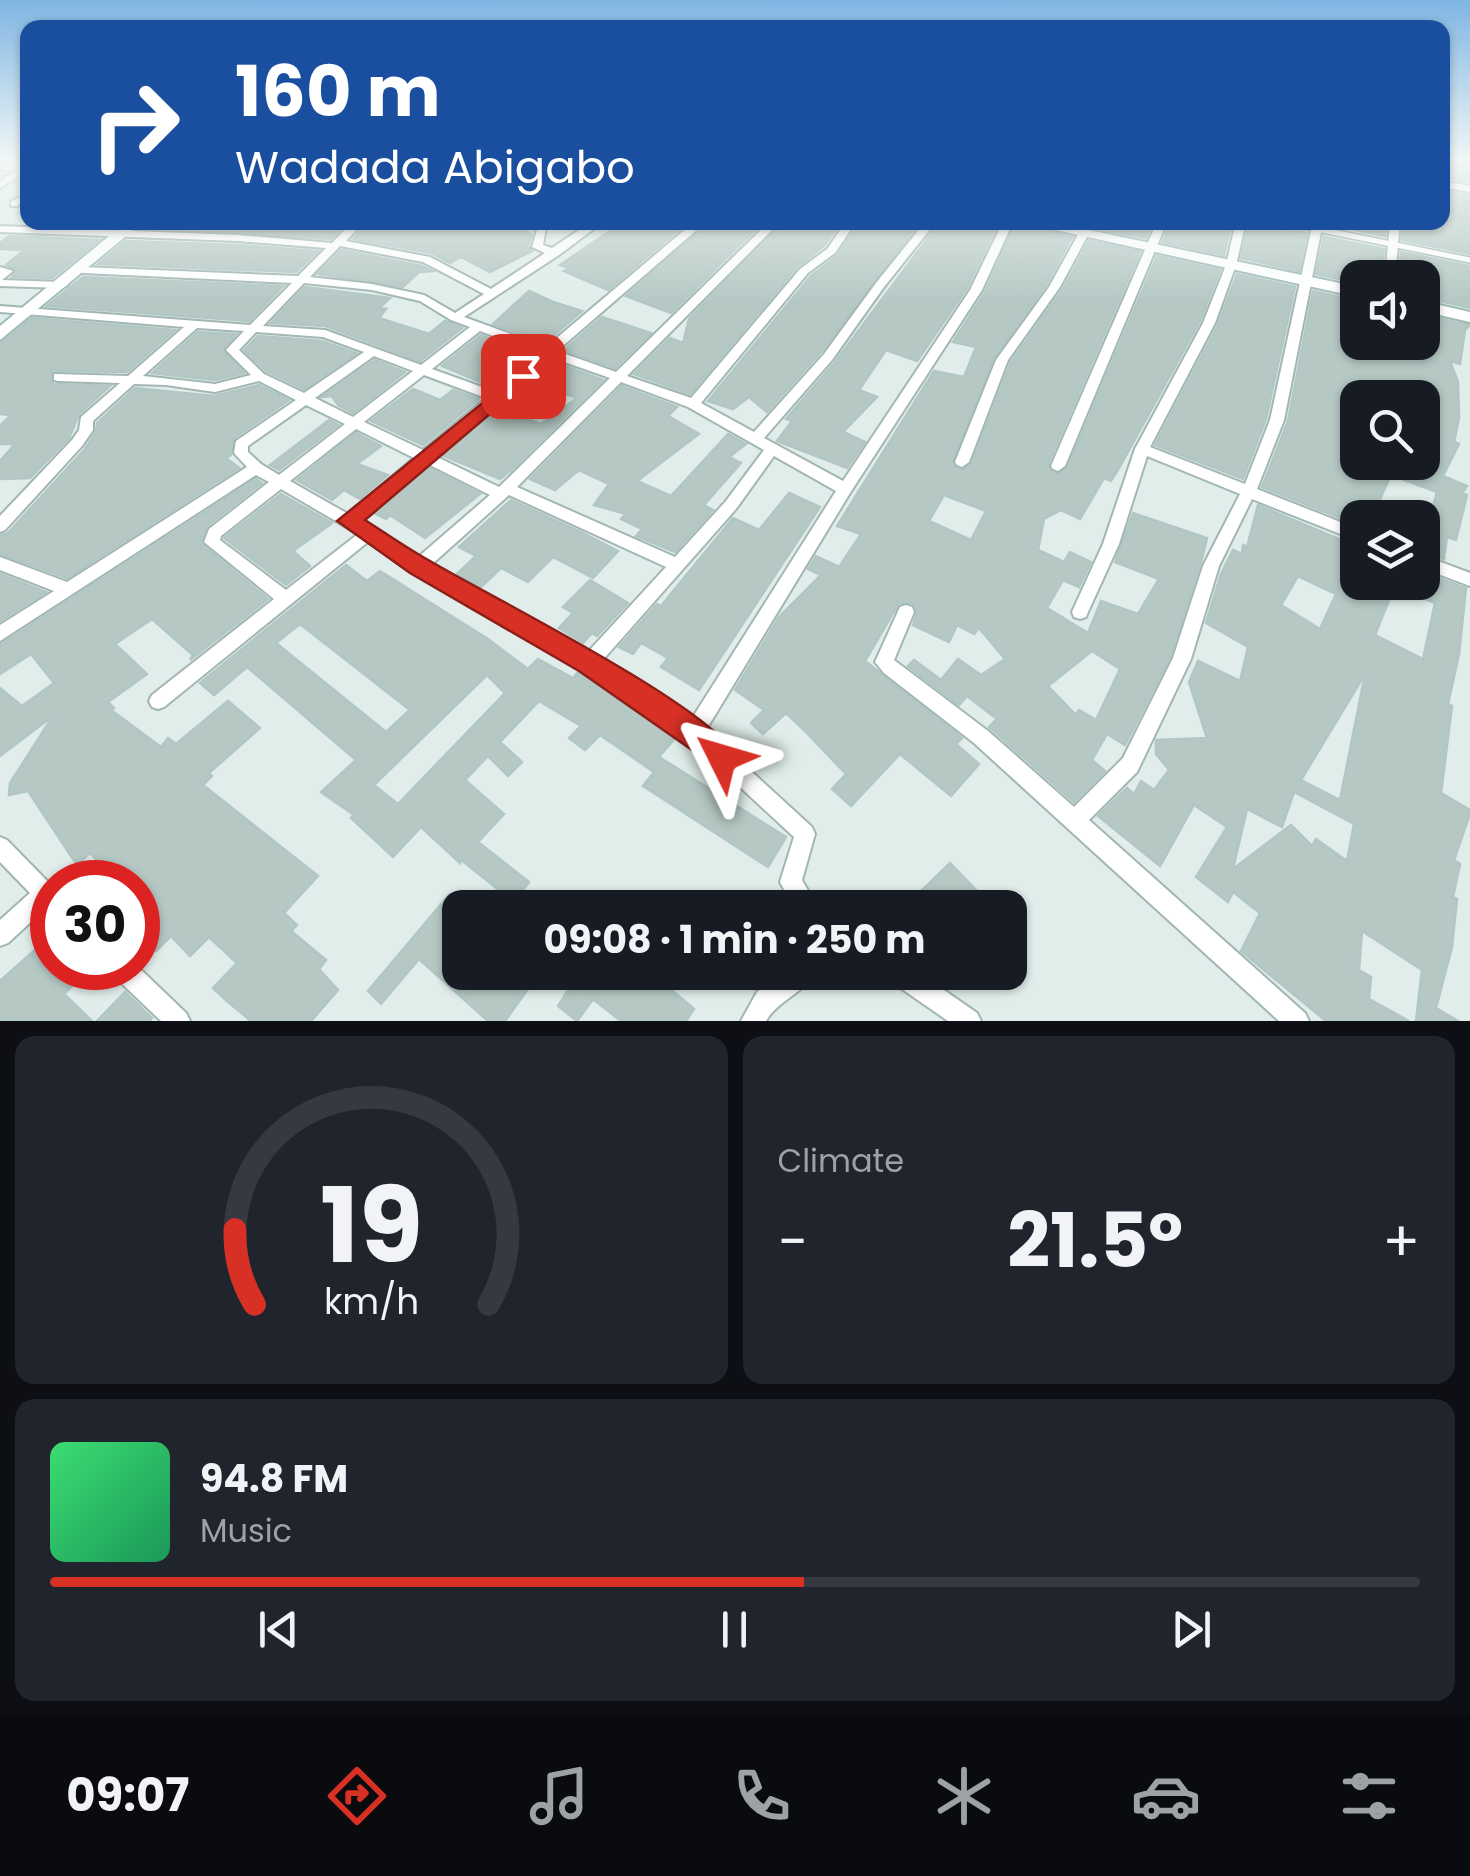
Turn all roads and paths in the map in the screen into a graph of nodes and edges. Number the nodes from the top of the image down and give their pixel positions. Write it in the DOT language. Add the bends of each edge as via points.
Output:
graph roads {
  1 [pos="91,230"];
  2 [pos="125,230"];
  3 [pos="186,230"];
  4 [pos="350,230"];
  5 [pos="542,230"];
  6 [pos="587,230"];
  7 [pos="693,230"];
  8 [pos="768,230"];
  9 [pos="845,230"];
  10 [pos="924,230"];
  11 [pos="1004,230"];
  12 [pos="1087,230"];
  13 [pos="1094,230"];
  14 [pos="1159,230"];
  15 [pos="1239,230"];
  16 [pos="1317,230"];
  17 [pos="1334,230"];
  18 [pos="1394,230"];
  19 [pos="120,234"];
  20 [pos="178,237"];
  21 [pos="336,244"];
  22 [pos="1392,244"];
  23 [pos="1151,248"];
  24 [pos="555,254"];
  25 [pos="1391,260"];
  26 [pos="1470,260"];
  27 [pos="1231,265"];
  28 [pos="83,270"];
  29 [pos="0,277"];
  30 [pos="298,280"];
  31 [pos="1307,281"];
  32 [pos="62,285"];
  33 [pos="1340,288"];
  34 [pos="491,292"];
  35 [pos="0,310"];
  36 [pos="29,310"];
  37 [pos="1440,310"];
  38 [pos="1470,316"];
  39 [pos="455,318"];
  40 [pos="194,324"];
  41 [pos="253,328"];
  42 [pos="476,328"];
  43 [pos="0,335"];
  44 [pos="374,352"];
  45 [pos="550,354"];
  46 [pos="426,370"];
  47 [pos="58,377"];
  48 [pos="260,377"];
  49 [pos="618,378"];
  50 [pos="129,381"];
  51 [pos="496,397"];
  52 [pos="307,399"];
  53 [pos="693,404"];
  54 [pos="357,424"];
  55 [pos="757,437"];
  56 [pos="1142,449"];
  57 [pos="770,450"];
  58 [pos="421,458"];
  59 [pos="962,462"];
  60 [pos="1058,466"];
  61 [pos="256,468"];
  62 [pos="283,482"];
  63 [pos="845,489"];
  64 [pos="503,491"];
  65 [pos="1247,491"];
  66 [pos="349,521"];
  67 [pos="0,526"];
  68 [pos="1340,528"];
  69 [pos="369,533"];
  70 [pos="0,563"];
  71 [pos="678,564"];
  72 [pos="418,567"];
  73 [pos="1440,568"];
  74 [pos="1470,580"];
  75 [pos="67,589"];
  76 [pos="286,599"];
  77 [pos="906,612"];
  78 [pos="1080,612"];
  79 [pos="0,634"];
  80 [pos="589,663"];
  81 [pos="158,701"];
  82 [pos="694,732"];
  83 [pos="1074,821"];
  84 [pos="0,847"];
  85 [pos="30,878"];
  86 [pos="796,890"];
  87 [pos="30,911"];
  88 [pos="0,934"];
  89 [pos="145,990"];
  90 [pos="779,990"];
  91 [pos="923,990"];
  92 [pos="178,1021"];
  93 [pos="753,1021"];
  94 [pos="969,1021"];
  95 [pos="1297,1021"];
  1 -- 19 [label="street"];
  2 -- 19 [label="street"];
  3 -- 20 [label="street"];
  4 -- 21 [label="street"];
  5 -- 24 [label="street" via="537,247"];
  6 -- 24 [label="street"];
  7 -- 45 [label="street"];
  8 -- 49 [label="street"];
  9 -- 53 [label="street"];
  10 -- 55 [label="street" via="828,358"];
  11 -- 63 [label="street" via="976,290"];
  12 -- 59 [label="street" via="1002,360"];
  13 -- 23 [label="street"];
  14 -- 23 [label="street"];
  15 -- 27 [label="street"];
  16 -- 31 [label="street"];
  17 -- 22 [label="lane"];
  18 -- 22 [label="street"];
  19 -- 20 [label="street"];
  19 -- 28 [label="street"];
  20 -- 21 [label="street"];
  21 -- 30 [label="street"];
  21 -- 34 [label="street" via="426,259"];
  22 -- 25 [label="street"];
  22 -- 26 [label="lane"];
  23 -- 27 [label="street"];
  23 -- 60 [label="street"];
  24 -- 34 [label="street"];
  27 -- 31 [label="street"];
  27 -- 56 [label="street" via="1190,364"];
  28 -- 30 [label="street"];
  28 -- 32 [label="street"];
  29 -- 32 [label="street"];
  30 -- 39 [label="street" via="411,294"];
  30 -- 41 [label="street"];
  31 -- 33 [label="street"];
  31 -- 65 [label="street" via="1277,420"];
  32 -- 36 [label="street"];
  34 -- 39 [label="street"];
  35 -- 36 [label="street"];
  36 -- 40 [label="street"];
  36 -- 43 [label="street"];
  37 -- 38 [label="street"];
  39 -- 42 [label="street"];
  40 -- 41 [label="street"];
  40 -- 50 [label="street"];
  41 -- 44 [label="street" via="326,334"];
  41 -- 48 [label="street" via="232,350"];
  42 -- 45 [label="street"];
  42 -- 46 [label="street"];
  44 -- 46 [label="street"];
  44 -- 52 [label="street"];
  45 -- 49 [label="street"];
  45 -- 51 [label="street"];
  46 -- 51 [label="street"];
  46 -- 54 [label="street"];
  47 -- 50 [label="street"];
  48 -- 50 [label="street" via="214,388"];
  48 -- 52 [label="street"];
  49 -- 53 [label="street"];
  49 -- 64 [label="street"];
  50 -- 67 [label="street" via="86,420 76,443"];
  51 -- 58 [label="street"];
  52 -- 54 [label="street"];
  52 -- 61 [label="street" via="241,444"];
  53 -- 55 [label="street"];
  54 -- 58 [label="street"];
  54 -- 62 [label="street"];
  55 -- 57 [label="street"];
  56 -- 65 [label="street"];
  56 -- 78 [label="street"];
  57 -- 63 [label="street"];
  57 -- 71 [label="street"];
  58 -- 64 [label="street"];
  58 -- 66 [label="street"];
  61 -- 62 [label="street"];
  61 -- 75 [label="street"];
  62 -- 66 [label="street"];
  62 -- 76 [label="street" via="211,538"];
  63 -- 82 [label="street"];
  64 -- 71 [label="street"];
  64 -- 72 [label="street"];
  65 -- 68 [label="street"];
  65 -- 83 [label="street" via="1211,566 1158,712 1130,765"];
  66 -- 69 [label="street"];
  69 -- 72 [label="street"];
  69 -- 76 [label="street"];
  70 -- 75 [label="street"];
  71 -- 80 [label="street"];
  72 -- 80 [label="street"];
  73 -- 74 [label="street"];
  75 -- 79 [label="street"];
  76 -- 81 [label="street"];
  77 -- 83 [label="street" via="884,662"];
  80 -- 82 [label="street"];
  82 -- 86 [label="street" via="805,834 791,882"];
  83 -- 95 [label="street"];
  84 -- 85 [label="street"];
  87 -- 88 [label="street"];
  89 -- 92 [label="street"];
  90 -- 93 [label="street"];
  91 -- 94 [label="street"];
}
